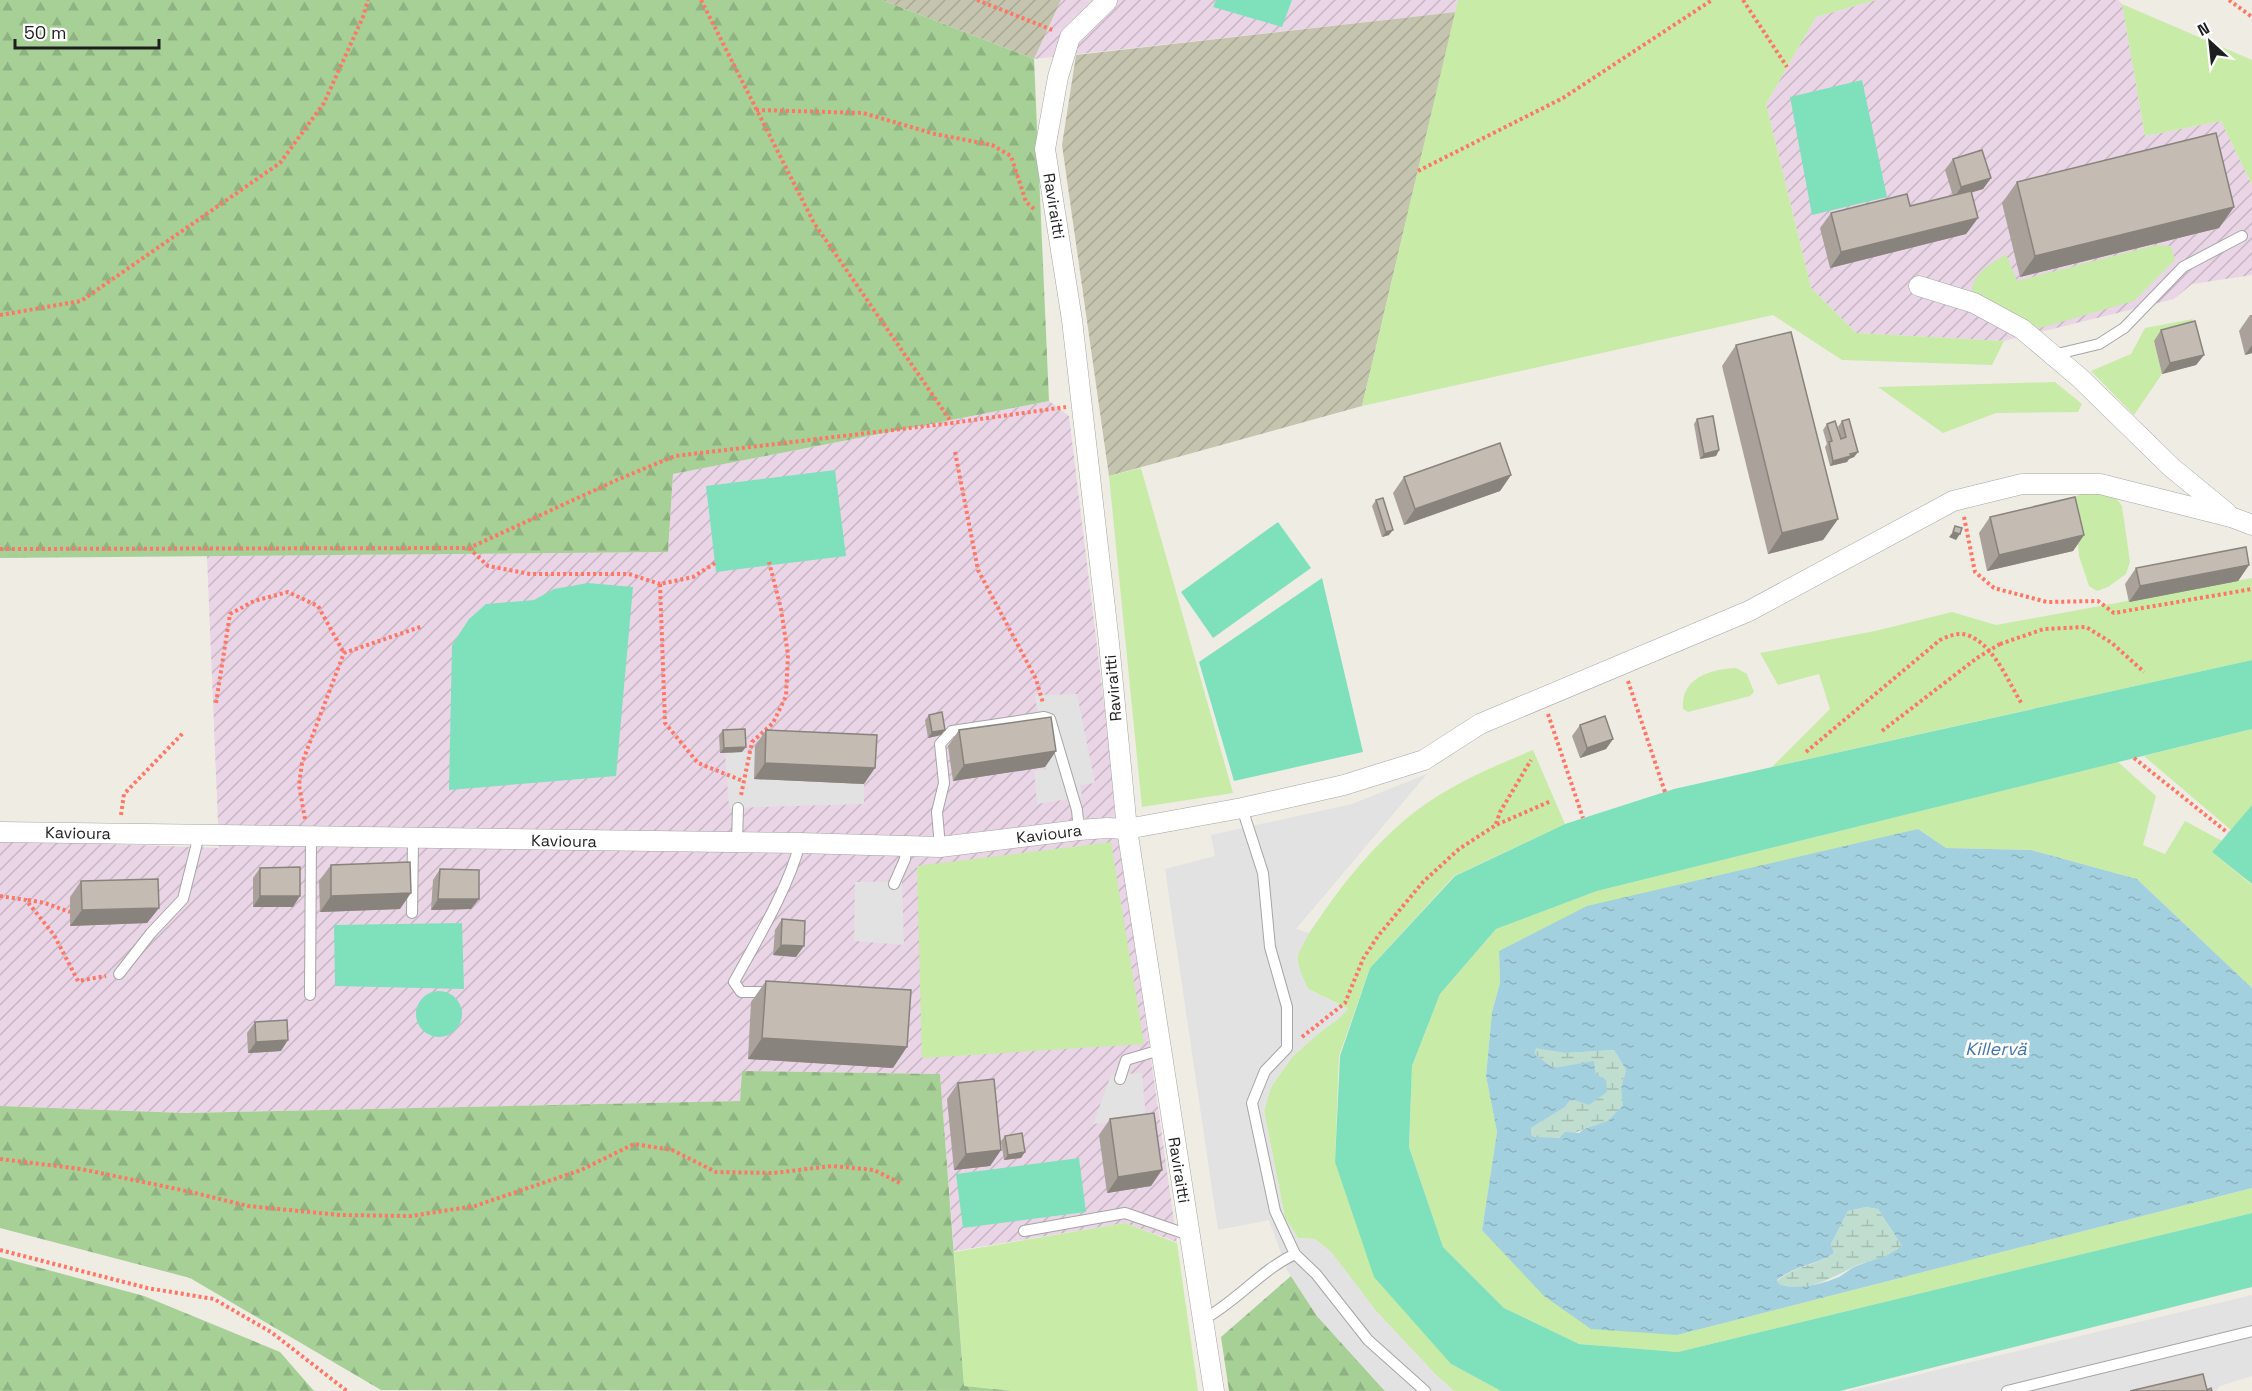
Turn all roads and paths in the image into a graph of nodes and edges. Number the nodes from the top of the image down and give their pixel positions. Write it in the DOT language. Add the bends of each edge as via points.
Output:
graph roads {
  1 [pos="368,0"];
  2 [pos="701,0"];
  3 [pos="977,0"];
  4 [pos="1712,0"];
  5 [pos="1743,0"];
  6 [pos="2229,0"];
  7 [pos="1107,1"];
  8 [pos="2252,17"];
  9 [pos="1070,36"];
  10 [pos="1787,67"];
  11 [pos="756,110"];
  12 [pos="1418,171"];
  13 [pos="1058,232"];
  14 [pos="2242,236"];
  15 [pos="1919,286"];
  16 [pos="0,315"];
  17 [pos="2053,356"];
  18 [pos="1081,405"];
  19 [pos="952,423"];
  20 [pos="955,452"];
  21 [pos="1953,501"];
  22 [pos="2231,517"];
  23 [pos="2252,525"];
  24 [pos="469,548"];
  25 [pos="0,549"];
  26 [pos="769,562"];
  27 [pos="715,563"];
  28 [pos="660,584"];
  29 [pos="2252,589"];
  30 [pos="423,626"];
  31 [pos="344,653"];
  32 [pos="1622,663"];
  33 [pos="2144,672"];
  34 [pos="1541,697"];
  35 [pos="216,703"];
  36 [pos="2022,704"];
  37 [pos="1050,719"];
  38 [pos="1882,731"];
  39 [pos="184,732"];
  40 [pos="1806,752"];
  41 [pos="2134,758"];
  42 [pos="1531,760"];
  43 [pos="743,781"];
  44 [pos="1665,792"];
  45 [pos="1551,801"];
  46 [pos="738,808"];
  47 [pos="1242,808"];
  48 [pos="1583,818"];
  49 [pos="1496,825"];
  50 [pos="1079,830"];
  51 [pos="1126,830"];
  52 [pos="0,832"];
  53 [pos="2228,833"];
  54 [pos="119,834"];
  55 [pos="200,835"];
  56 [pos="310,836"];
  57 [pos="413,840"];
  58 [pos="737,843"];
  59 [pos="800,843"];
  60 [pos="906,847"];
  61 [pos="940,847"];
  62 [pos="894,884"];
  63 [pos="0,897"];
  64 [pos="26,900"];
  65 [pos="70,912"];
  66 [pos="412,913"];
  67 [pos="119,974"];
  68 [pos="781,992"];
  69 [pos="310,995"];
  70 [pos="1287,1048"];
  71 [pos="1160,1050"];
  72 [pos="1120,1079"];
  73 [pos="0,1159"];
  74 [pos="902,1184"];
  75 [pos="1024,1231"];
  76 [pos="1189,1235"];
  77 [pos="0,1250"];
  78 [pos="1295,1254"];
  79 [pos="1204,1319"];
  80 [pos="2252,1331"];
  81 [pos="347,1391"];
  82 [pos="1214,1391"];
  83 [pos="1425,1391"];
  84 [pos="2007,1391"];
  1 -- 16 [label="path" via="324,103 280,163 81,301"];
  2 -- 11 [label="path"];
  3 -- 9 [label="path"];
  4 -- 12 [label="path" via="1563,98"];
  5 -- 10 [label="path"];
  6 -- 8 [label="path"];
  7 -- 9 [label="street"];
  9 -- 13 [label="street, Raviraitti" via="1045,149"];
  11 -- 13 [label="path" via="863,113 935,134 993,145 1011,156 1026,202"];
  11 -- 19 [label="path" via="814,223"];
  13 -- 18 [label="street, Raviraitti"];
  14 -- 17 [label="lane" via="2183,267 2124,328 2099,344"];
  15 -- 17 [label="street" via="1974,303 2022,329"];
  17 -- 22 [label="street" via="2171,467"];
  18 -- 19 [label="path"];
  18 -- 51 [label="street, Raviraitti"];
  19 -- 24 [label="path" via="675,456"];
  20 -- 37 [label="path" via="978,570 1036,679"];
  21 -- 22 [label="street, Kavioura" via="2022,484 2100,484"];
  21 -- 29 [label="path" via="1965,518 1975,572 1994,588 2047,602 2098,601 2114,613"];
  21 -- 32 [label="street, Kavioura" via="1749,610"];
  22 -- 23 [label="street"];
  24 -- 25 [label="path"];
  24 -- 28 [label="path" via="488,566 530,574 629,574"];
  26 -- 43 [label="path" via="788,655 786,696 773,723 752,742"];
  27 -- 28 [label="path" via="693,577"];
  28 -- 43 [label="path" via="665,723 698,764"];
  30 -- 31 [label="path"];
  31 -- 35 [label="path" via="318,606 288,592 254,601 230,614"];
  31 -- 56 [label="path" via="302,763 298,785"];
  32 -- 34 [label="street, Kavioura"];
  32 -- 44 [label="path"];
  33 -- 38 [label="path, bridge" via="2112,643 2086,627 2044,629 2000,644 1977,658"];
  34 -- 47 [label="street, Kavioura" via="1479,723 1424,760 1344,785"];
  34 -- 48 [label="path"];
  36 -- 40 [label="path" via="1981,642 1966,634 1952,634"];
  37 -- 50 [label="lane" via="1077,810"];
  37 -- 61 [label="lane" via="952,731 940,744 944,783 937,812"];
  39 -- 54 [label="path" via="124,794"];
  41 -- 53 [label="path"];
  42 -- 49 [label="path"];
  43 -- 46 [label="path"];
  45 -- 49 [label="path"];
  46 -- 58 [label="lane"];
  47 -- 51 [label="street, Kavioura"];
  47 -- 70 [label="lane" via="1263,873 1270,947 1287,1007"];
  49 -- 70 [label="path" via="1459,849 1423,882 1363,959 1345,1003"];
  50 -- 51 [label="street, Kavioura"];
  50 -- 61 [label="street, Kavioura"];
  51 -- 71 [label="street, Raviraitti"];
  52 -- 54 [label="street, Kavioura"];
  54 -- 55 [label="street, Kavioura"];
  55 -- 56 [label="street, Kavioura"];
  55 -- 67 [label="lane" via="183,899"];
  56 -- 57 [label="street, Kavioura"];
  56 -- 69 [label="lane"];
  57 -- 58 [label="street, Kavioura"];
  57 -- 66 [label="lane"];
  58 -- 59 [label="street, Kavioura"];
  59 -- 60 [label="street, Kavioura"];
  59 -- 68 [label="lane" via="796,860 734,982 741,992"];
  60 -- 61 [label="street, Kavioura"];
  60 -- 62 [label="lane"];
  63 -- 64 [label="path"];
  64 -- 65 [label="path"];
  64 -- 67 [label="path" via="54,935 78,981"];
  70 -- 78 [label="lane" via="1265,1071 1252,1103 1275,1211"];
  71 -- 72 [label="lane" via="1126,1060"];
  71 -- 76 [label="street, Raviraitti"];
  73 -- 74 [label="path" via="81,1169 248,1206 340,1215 411,1216 475,1206 581,1170 634,1144 672,1150 716,1172 774,1173 832,1166 874,1170"];
  75 -- 76 [label="lane" via="1125,1213"];
  76 -- 79 [label="street, Raviraitti"];
  77 -- 81 [label="path" via="147,1288 214,1299 271,1332"];
  78 -- 79 [label="lane" via="1279,1261"];
  78 -- 83 [label="lane" via="1316,1274 1368,1340"];
  79 -- 82 [label="street, Raviraitti"];
  80 -- 84 [label="lane"];
}
